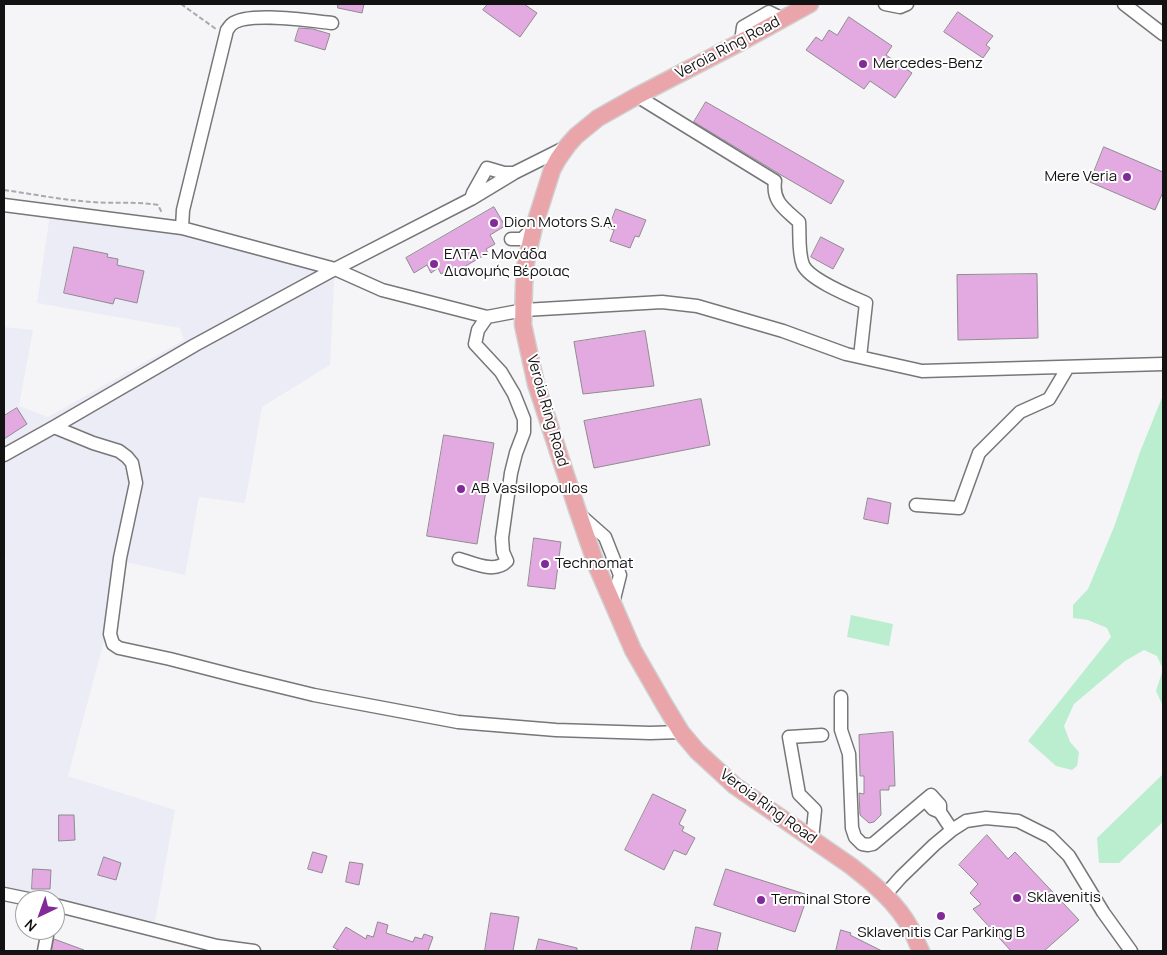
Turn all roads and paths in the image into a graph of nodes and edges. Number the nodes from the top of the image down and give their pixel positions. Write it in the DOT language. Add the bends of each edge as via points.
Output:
graph roads {
  1 [pos="181,4"];
  2 [pos="810,4"];
  3 [pos="884,4"];
  4 [pos="907,4"];
  5 [pos="1124,4"];
  6 [pos="332,23"];
  7 [pos="1163,34"];
  8 [pos="226,36"];
  9 [pos="637,96"];
  10 [pos="568,146"];
  11 [pos="514,173"];
  12 [pos="4,190"];
  13 [pos="471,199"];
  14 [pos="4,205"];
  15 [pos="168,226"];
  16 [pos="534,227"];
  17 [pos="182,228"];
  18 [pos="511,239"];
  19 [pos="335,269"];
  20 [pos="524,310"];
  21 [pos="487,317"];
  22 [pos="860,357"];
  23 [pos="1163,364"];
  24 [pos="1068,367"];
  25 [pos="54,427"];
  26 [pos="4,454"];
  27 [pos="916,505"];
  28 [pos="460,559"];
  29 [pos="841,697"];
  30 [pos="681,732"];
  31 [pos="822,735"];
  32 [pos="952,830"];
  33 [pos="812,839"];
  34 [pos="885,895"];
  35 [pos="65,908"];
  36 [pos="254,951"];
  37 [pos="921,951"];
  38 [pos="1131,951"];
  1 -- 8 [label="path"];
  2 -- 9 [label="main road, Verοia Ring Road"];
  3 -- 4 [label="street" via="900,7"];
  5 -- 7 [label="street"];
  6 -- 8 [label="street" via="270,17 244,19 232,23"];
  8 -- 17 [label="street" via="183,210"];
  9 -- 10 [label="main road, Verοia Ring Road" via="598,118"];
  9 -- 22 [label="street" via="776,181 774,189 778,201 799,222 803,265 812,276 866,302"];
  10 -- 11 [label="street"];
  10 -- 16 [label="main road, Verοia Ring Road" via="552,170"];
  11 -- 13 [label="street"];
  11 -- 13 [label="street" via="487,168"];
  12 -- 15 [label="path" via="93,202 149,203 158,205"];
  13 -- 19 [label="street"];
  14 -- 15 [label="street"];
  15 -- 17 [label="street"];
  16 -- 18 [label="street" via="522,239"];
  16 -- 20 [label="main road, Verοia Ring Road" via="526,262"];
  17 -- 19 [label="street"];
  19 -- 21 [label="street" via="382,290"];
  19 -- 25 [label="street" via="195,344"];
  20 -- 21 [label="street"];
  20 -- 22 [label="street" via="662,302 697,306"];
  20 -- 30 [label="main road, Verοia Ring Road" via="523,326 536,384 597,566 633,650"];
  21 -- 28 [label="street" via="478,330 475,344 501,372 514,394 524,419 524,432 511,473 502,538 507,561 492,568"];
  22 -- 24 [label="street" via="922,371"];
  23 -- 24 [label="street"];
  24 -- 27 [label="street" via="1049,399 1020,412 979,453 959,508"];
  25 -- 26 [label="street"];
  25 -- 30 [label="street" via="119,451 132,464 136,483 120,558 110,634 113,644 119,648 314,695 458,722 556,730"];
  29 -- 32 [label="street" via="841,730 850,754 855,837 862,844 873,844 930,795 940,806 940,812"];
  30 -- 33 [label="main road, Verοia Ring Road" via="735,786"];
  31 -- 33 [label="street" via="789,736 799,794 815,810"];
  32 -- 34 [label="street"];
  32 -- 38 [label="street" via="966,821 986,818 1018,821 1050,837 1069,856"];
  33 -- 34 [label="main road, Verοia Ring Road"];
  34 -- 37 [label="main road, Verοia Ring Road" via="898,910"];
  35 -- 36 [label="street" via="217,946"];
}
